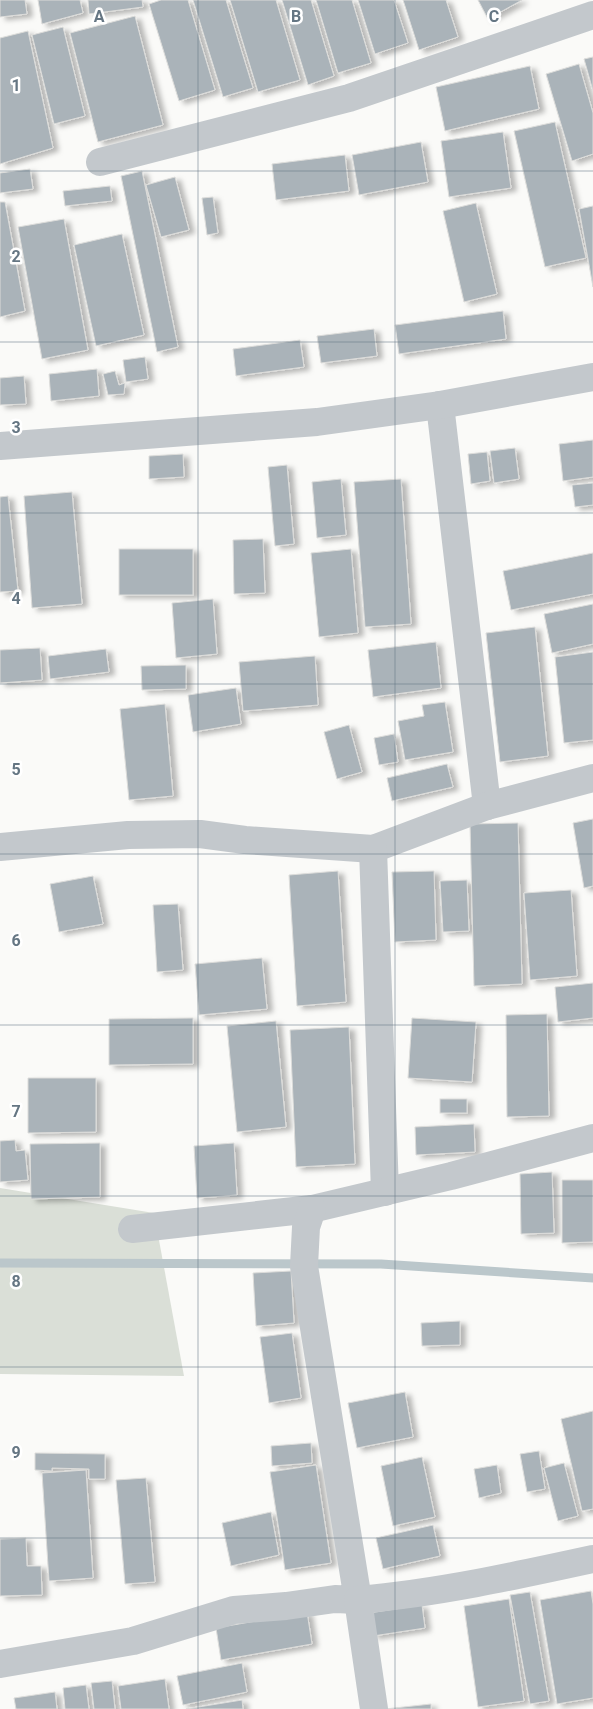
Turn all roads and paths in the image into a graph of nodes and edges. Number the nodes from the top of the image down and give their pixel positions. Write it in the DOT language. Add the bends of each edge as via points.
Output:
graph roads {
  1 [pos="593,15"];
  2 [pos="100,162"];
  3 [pos="593,377"];
  4 [pos="440,405"];
  5 [pos="0,446"];
  6 [pos="593,778"];
  7 [pos="487,806"];
  8 [pos="0,848"];
  9 [pos="373,849"];
  10 [pos="593,1138"];
  11 [pos="385,1192"];
  12 [pos="309,1218"];
  13 [pos="132,1228"];
  14 [pos="593,1559"];
  15 [pos="358,1600"];
  16 [pos="0,1664"];
  17 [pos="374,1709"];
  1 -- 2 [label="street" via="349,98"];
  3 -- 4 [label="street"];
  4 -- 5 [label="street" via="317,422"];
  4 -- 7 [label="street"];
  6 -- 7 [label="street"];
  7 -- 9 [label="street"];
  8 -- 9 [label="street" via="128,835 200,834"];
  9 -- 11 [label="street"];
  10 -- 11 [label="street"];
  11 -- 12 [label="street"];
  12 -- 13 [label="street"];
  12 -- 15 [label="street" via="304,1266"];
  14 -- 15 [label="street" via="525,1574"];
  15 -- 16 [label="street" via="334,1599 234,1610 133,1641"];
  15 -- 17 [label="street"];
}
